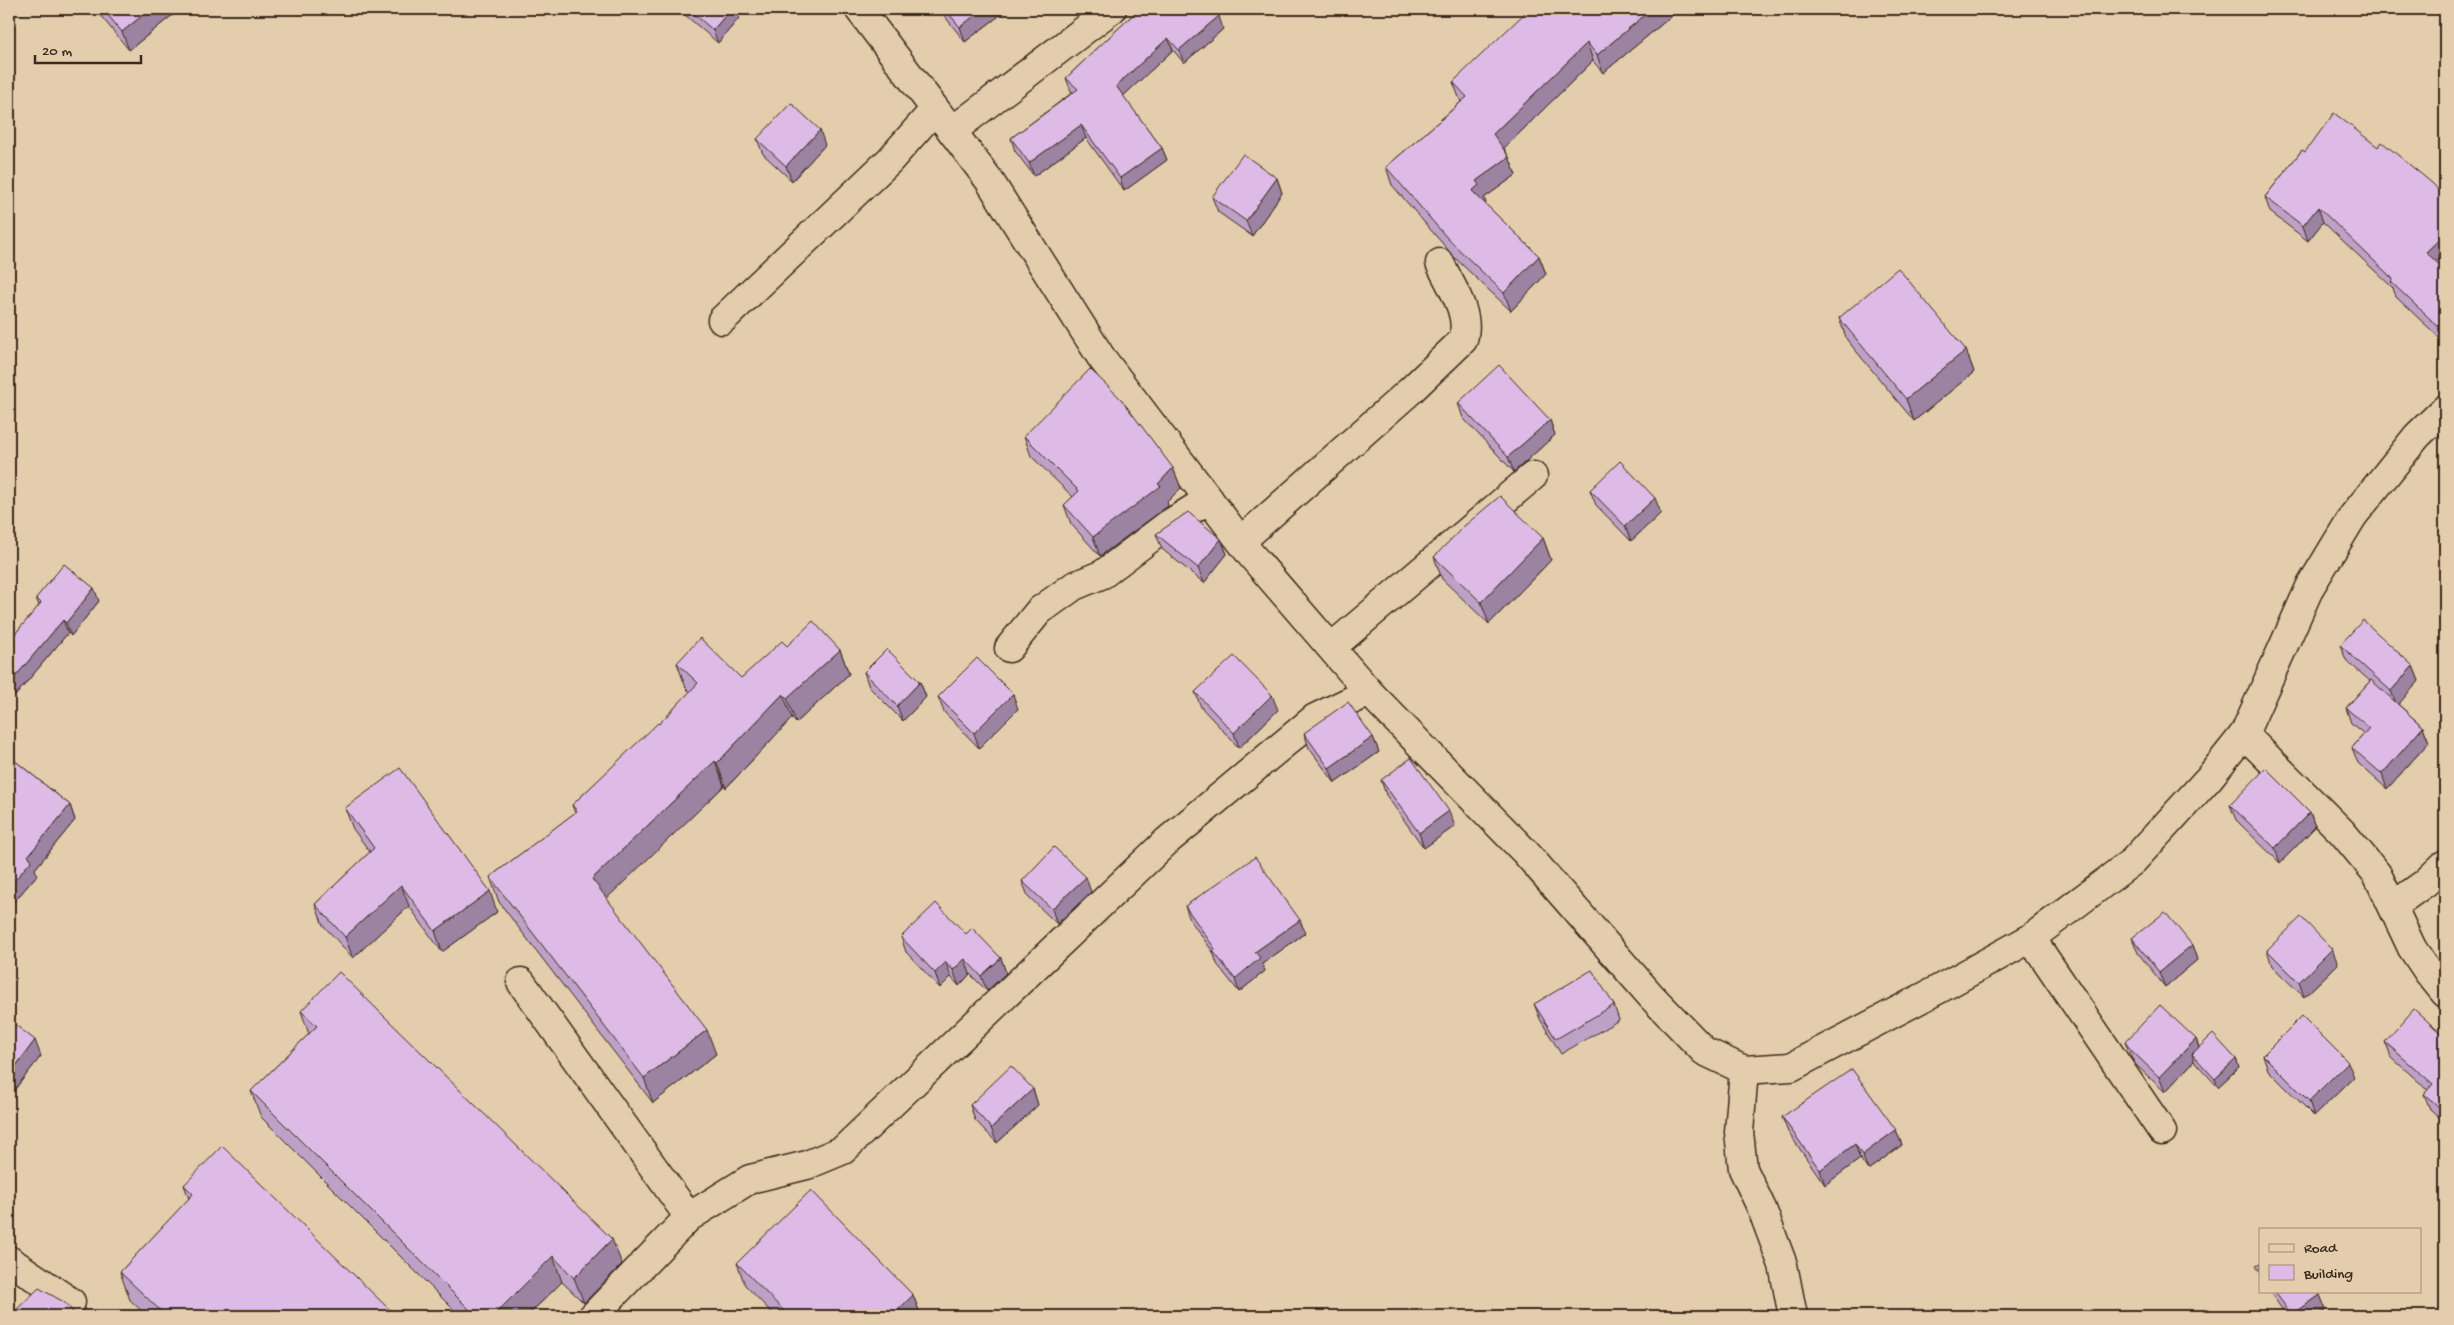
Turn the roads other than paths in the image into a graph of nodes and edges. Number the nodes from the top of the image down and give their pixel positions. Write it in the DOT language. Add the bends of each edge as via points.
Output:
graph roads {
  1 [pos="859,9"];
  2 [pos="1112,9"];
  3 [pos="935,110"];
  4 [pos="952,131"];
  5 [pos="1440,263"];
  6 [pos="722,320"];
  7 [pos="2445,409"];
  8 [pos="1533,476"];
  9 [pos="1209,499"];
  10 [pos="1241,541"];
  11 [pos="1332,647"];
  12 [pos="1009,648"];
  13 [pos="1369,692"];
  14 [pos="2244,734"];
  15 [pos="2445,864"];
  16 [pos="2393,906"];
  17 [pos="2031,938"];
  18 [pos="521,982"];
  19 [pos="2445,993"];
  20 [pos="1744,1070"];
  21 [pos="2162,1131"];
  22 [pos="690,1217"];
  23 [pos="9,1260"];
  24 [pos="71,1302"];
  25 [pos="592,1316"];
  26 [pos="1793,1316"];
  1 -- 3 [label="street"];
  2 -- 4 [label="street"];
  3 -- 4 [label="street"];
  3 -- 6 [label="street" via="890,160"];
  4 -- 9 [label="street" via="989,180 1101,356"];
  5 -- 10 [label="street" via="1465,315 1463,340"];
  7 -- 14 [label="street" via="2417,436 2353,516 2310,587"];
  8 -- 11 [label="street"];
  9 -- 10 [label="street"];
  9 -- 12 [label="street" via="1169,524 1103,574 1074,586 1039,611"];
  10 -- 11 [label="street"];
  11 -- 13 [label="street"];
  13 -- 20 [label="street" via="1526,853 1650,996 1704,1051"];
  13 -- 22 [label="street" via="1315,718 1167,841 843,1150 807,1165 750,1179"];
  14 -- 16 [label="street" via="2342,832 2377,874"];
  14 -- 17 [label="street" via="2209,778 2132,861"];
  15 -- 16 [label="street"];
  16 -- 19 [label="street" via="2412,948"];
  17 -- 20 [label="street" via="1791,1067"];
  17 -- 21 [label="street"];
  18 -- 22 [label="street"];
  20 -- 26 [label="street" via="1739,1132 1743,1169 1762,1208 1783,1265"];
  22 -- 25 [label="street"];
  23 -- 24 [label="street"];
}
